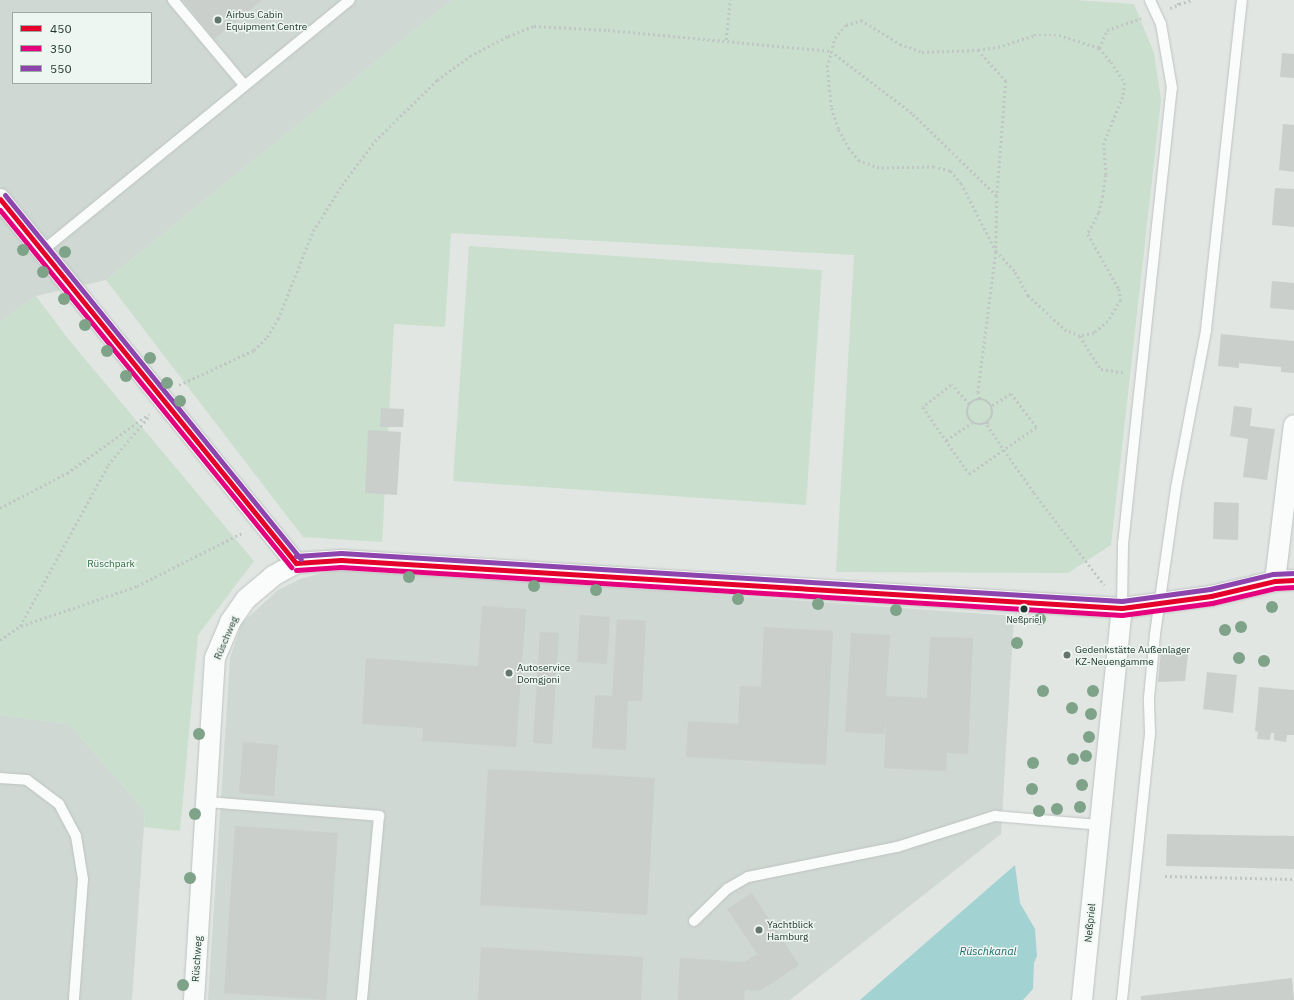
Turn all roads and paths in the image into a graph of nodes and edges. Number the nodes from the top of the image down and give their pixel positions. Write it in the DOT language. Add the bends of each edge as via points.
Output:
graph roads {
  1 [pos="173,0"];
  2 [pos="350,0"];
  3 [pos="730,0"];
  4 [pos="1150,0"];
  5 [pos="1191,0"];
  6 [pos="1242,0"];
  7 [pos="1178,4"];
  8 [pos="1155,13"];
  9 [pos="726,40"];
  10 [pos="1099,48"];
  11 [pos="978,50"];
  12 [pos="831,51"];
  13 [pos="244,85"];
  14 [pos="997,196"];
  15 [pos="0,199"];
  16 [pos="42,251"];
  17 [pos="996,252"];
  18 [pos="1080,336"];
  19 [pos="1142,375"];
  20 [pos="980,399"];
  21 [pos="164,401"];
  22 [pos="969,404"];
  23 [pos="992,406"];
  24 [pos="988,422"];
  25 [pos="972,423"];
  26 [pos="1294,425"];
  27 [pos="946,440"];
  28 [pos="1004,450"];
  29 [pos="0,508"];
  30 [pos="263,523"];
  31 [pos="296,563"];
  32 [pos="1285,580"];
  33 [pos="1161,604"];
  34 [pos="1122,608"];
  35 [pos="20,626"];
  36 [pos="0,640"];
  37 [pos="0,778"];
  38 [pos="206,802"];
  39 [pos="1099,825"];
  40 [pos="1165,876"];
  41 [pos="1294,879"];
  42 [pos="694,921"];
  43 [pos="74,1000"];
  44 [pos="194,1000"];
  45 [pos="362,1000"];
  46 [pos="1082,1000"];
  47 [pos="1122,1000"];
  1 -- 13 [label="lane"];
  2 -- 13 [label="lane"];
  3 -- 9 [label="path"];
  4 -- 8 [label="lane"];
  5 -- 7 [label="path"];
  6 -- 33 [label="lane" via="1206,330 1176,488"];
  8 -- 10 [label="path" via="1107,30"];
  8 -- 19 [label="lane" via="1168,55 1172,88"];
  9 -- 12 [label="path"];
  9 -- 21 [label="path" via="534,26 470,56 437,80 375,141 342,185 313,231 278,318 267,337 254,350 179,384"];
  10 -- 11 [label="path" via="1059,35 1034,35 998,47"];
  10 -- 18 [label="path" via="1125,83 1123,97 1104,143 1106,175 1099,213 1088,234 1119,289 1121,300 1108,321 1094,334"];
  11 -- 12 [label="path" via="922,52 900,44 861,20 846,25 835,38"];
  11 -- 14 [label="path" via="1006,81"];
  12 -- 14 [label="path" via="913,114"];
  12 -- 17 [label="path" via="827,67 831,107 838,130 849,149 859,161 879,168 934,167 950,171 961,184"];
  13 -- 16 [label="lane"];
  14 -- 17 [label="path"];
  15 -- 16 [label="street"];
  16 -- 21 [label="street"];
  17 -- 18 [label="path" via="1014,271 1028,296 1066,331"];
  17 -- 20 [label="path" via="978,392"];
  18 -- 19 [label="path" via="1101,369"];
  19 -- 34 [label="lane" via="1123,544"];
  20 -- 22 [label="path"];
  20 -- 23 [label="path"];
  21 -- 30 [label="street"];
  22 -- 25 [label="path" via="967,412"];
  22 -- 27 [label="path" via="951,385 923,407"];
  23 -- 24 [label="path" via="993,415"];
  23 -- 28 [label="path" via="1011,394 1036,428"];
  24 -- 25 [label="path" via="983,425"];
  24 -- 28 [label="path" via="987,425"];
  25 -- 27 [label="path"];
  26 -- 32 [label="street"];
  27 -- 28 [label="path" via="969,474"];
  28 -- 34 [label="path"];
  29 -- 35 [label="path" via="67,473 153,412 108,464"];
  30 -- 31 [label="street"];
  30 -- 35 [label="path" via="137,586"];
  31 -- 34 [label="street, Rüschweg" via="341,560"];
  31 -- 38 [label="street, Rüschweg" via="273,576 246,599 230,622 215,658"];
  32 -- 33 [label="street, Rüschweg"];
  33 -- 34 [label="street, Rüschweg"];
  33 -- 47 [label="lane" via="1155,634 1149,698 1150,732"];
  34 -- 39 [label="street, Neßpriel"];
  35 -- 36 [label="path"];
  37 -- 43 [label="lane" via="27,780 58,804 76,836 83,879"];
  38 -- 44 [label="street, Rüschweg"];
  38 -- 45 [label="lane" via="379,816"];
  39 -- 42 [label="lane" via="995,816 897,847 748,877 726,889"];
  39 -- 46 [label="street, Neßpriel"];
  40 -- 41 [label="path"];
}
